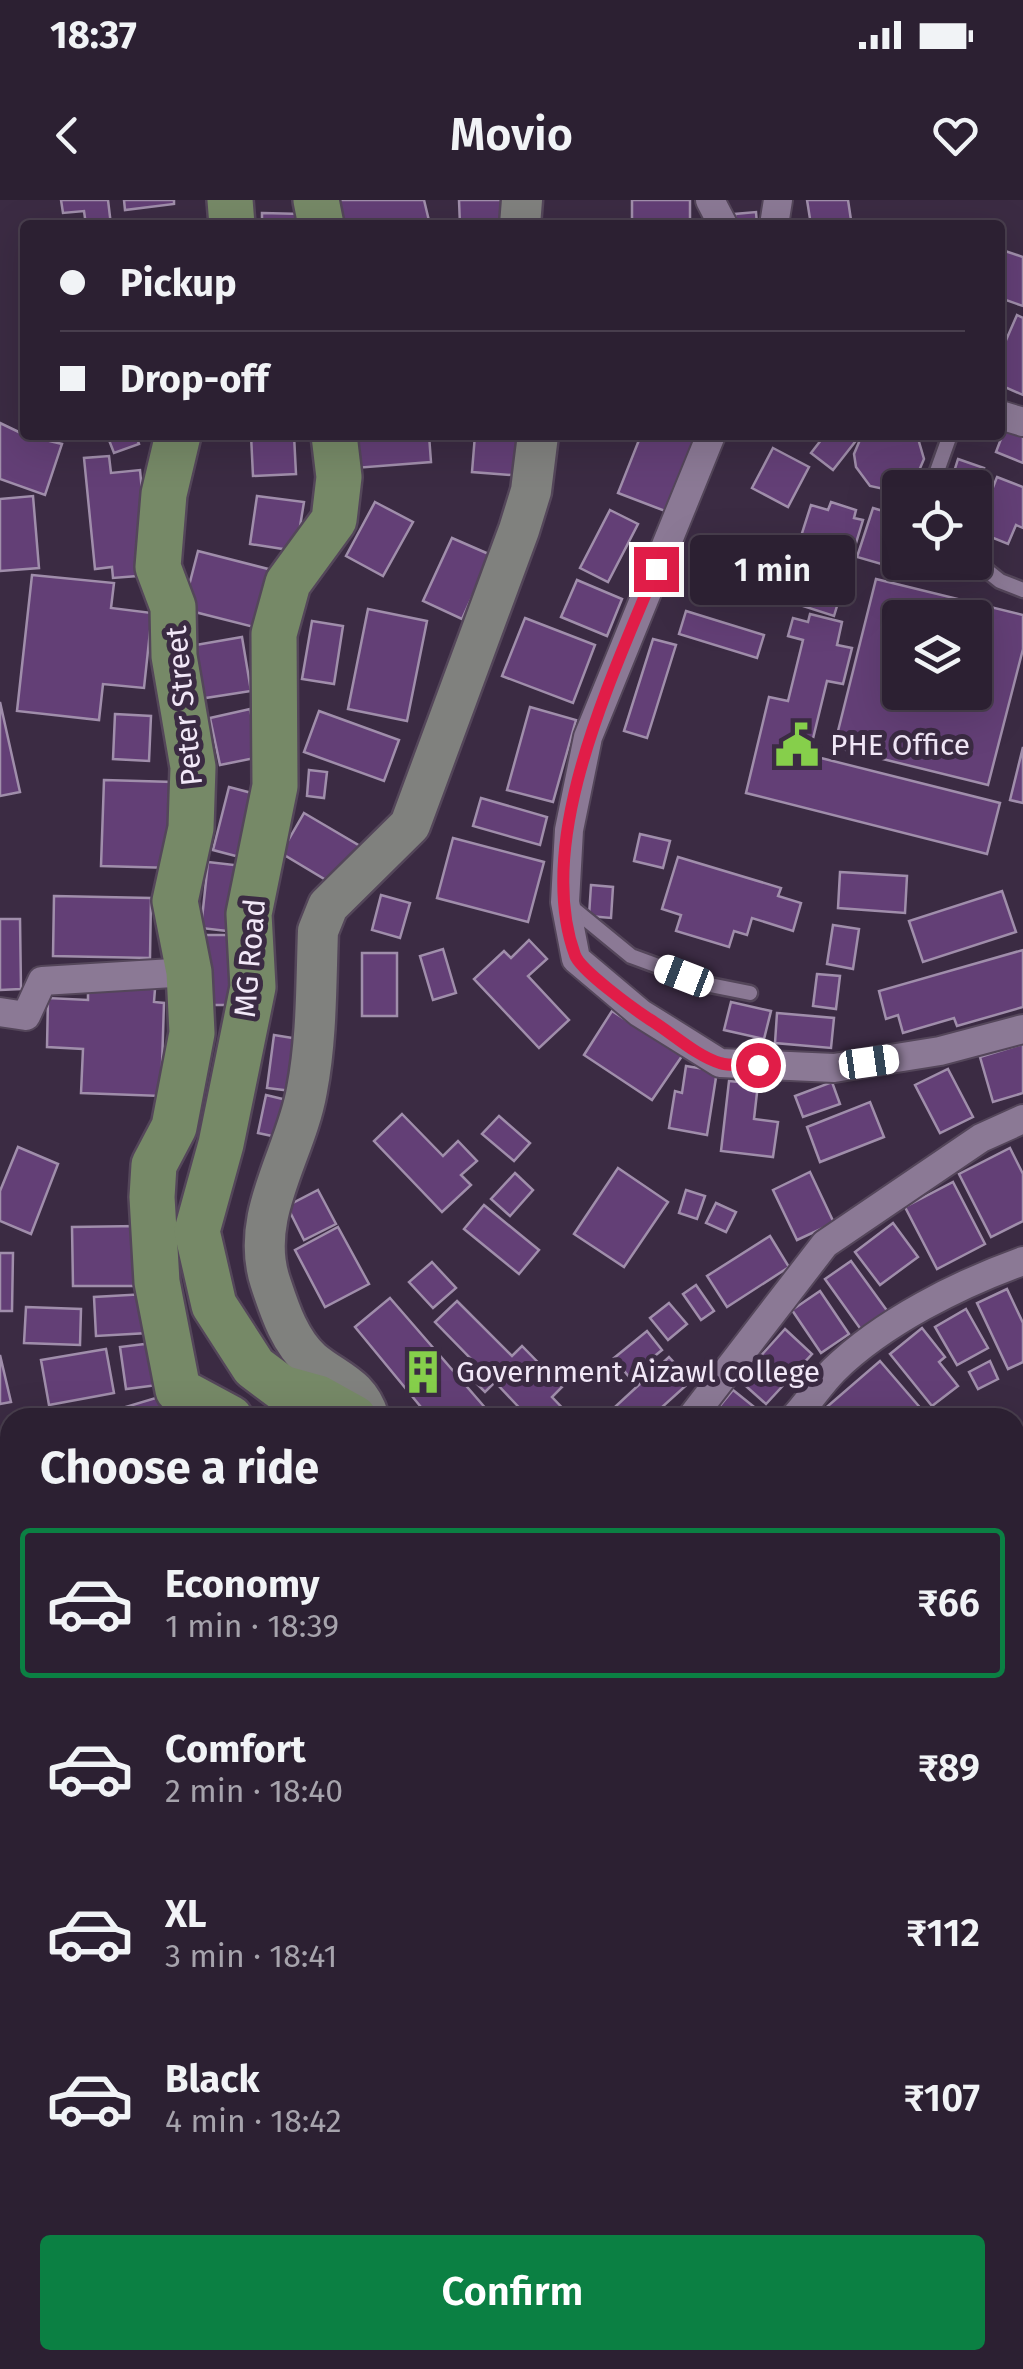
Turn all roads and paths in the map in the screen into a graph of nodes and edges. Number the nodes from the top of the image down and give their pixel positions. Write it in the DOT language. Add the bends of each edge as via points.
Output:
graph roads {
  1 [pos="177,440"];
  2 [pos="335,440"];
  3 [pos="537,440"];
  4 [pos="709,440"];
  5 [pos="948,440"];
  6 [pos="937,470"];
  7 [pos="992,575"];
  8 [pos="1023,590"];
  9 [pos="565,902"];
  10 [pos="188,972"];
  11 [pos="750,993"];
  12 [pos="0,1012"];
  13 [pos="1023,1029"];
  14 [pos="1023,1118"];
  15 [pos="1023,1262"];
  16 [pos="211,1408"];
  17 [pos="336,1408"];
  18 [pos="363,1408"];
  19 [pos="699,1408"];
  20 [pos="802,1408"];
  1 -- 10 [label="main road, Peter Street" via="158,567 173,607 174,656 193,767 191,828 175,901"];
  2 -- 17 [label="main road, MG Road" via="334,520 288,583 274,634 275,786 249,914 252,987 198,1231 214,1305 254,1368 282,1388"];
  3 -- 18 [label="main road" via="520,530 410,825 328,906 318,931 307,1096 264,1239 269,1278 289,1331 311,1360 349,1382"];
  4 -- 9 [label="street" via="588,737 569,830"];
  5 -- 6 [label="lane"];
  7 -- 8 [label="lane"];
  9 -- 11 [label="lane" via="631,956 710,986"];
  9 -- 13 [label="street" via="576,959 640,1013 720,1063 834,1068 940,1052"];
  10 -- 12 [label="street" via="42,982 26,1016"];
  10 -- 16 [label="main road, Peter Street" via="192,1033 174,1127 154,1164 154,1252 178,1390"];
  14 -- 19 [label="street" via="981,1138 825,1244"];
  15 -- 20 [label="street" via="968,1285 871,1342 831,1372"];
}
